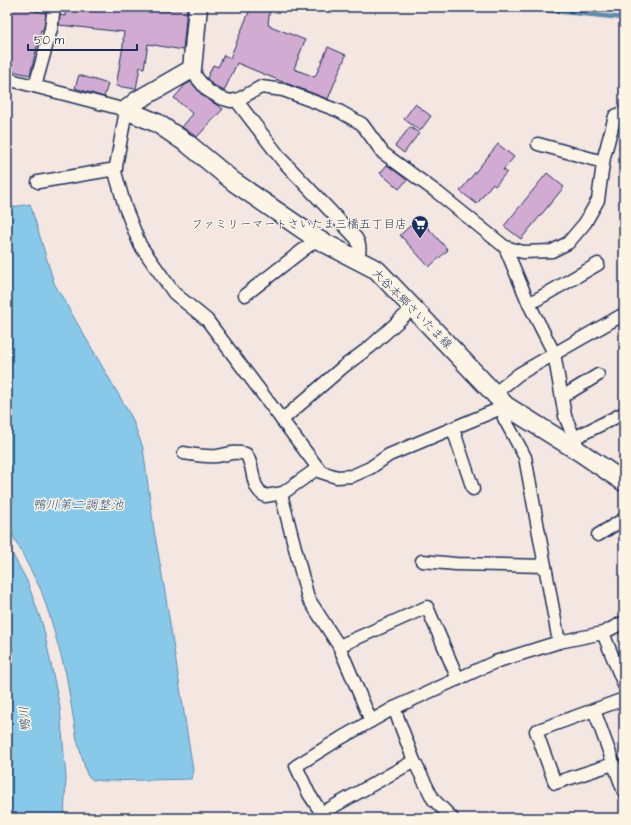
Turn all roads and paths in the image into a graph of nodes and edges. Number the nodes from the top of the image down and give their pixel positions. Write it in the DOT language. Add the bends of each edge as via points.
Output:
graph roads {
  1 [pos="54,7"];
  2 [pos="198,7"];
  3 [pos="192,69"];
  4 [pos="7,79"];
  5 [pos="35,86"];
  6 [pos="236,100"];
  7 [pos="126,110"];
  8 [pos="624,112"];
  9 [pos="538,144"];
  10 [pos="603,162"];
  11 [pos="116,169"];
  12 [pos="38,182"];
  13 [pos="317,238"];
  14 [pos="505,247"];
  15 [pos="357,260"];
  16 [pos="598,264"];
  17 [pos="245,295"];
  18 [pos="529,304"];
  19 [pos="413,308"];
  20 [pos="624,314"];
  21 [pos="554,353"];
  22 [pos="598,375"];
  23 [pos="562,397"];
  24 [pos="500,400"];
  25 [pos="624,413"];
  26 [pos="282,420"];
  27 [pos="453,428"];
  28 [pos="577,445"];
  29 [pos="184,453"];
  30 [pos="318,468"];
  31 [pos="624,482"];
  32 [pos="473,489"];
  33 [pos="281,494"];
  34 [pos="624,519"];
  35 [pos="598,535"];
  36 [pos="422,561"];
  37 [pos="545,566"];
  38 [pos="624,622"];
  39 [pos="604,633"];
  40 [pos="559,642"];
  41 [pos="339,646"];
  42 [pos="458,679"];
  43 [pos="624,685"];
  44 [pos="624,699"];
  45 [pos="394,708"];
  46 [pos="594,710"];
  47 [pos="371,721"];
  48 [pos="414,761"];
  49 [pos="613,764"];
  50 [pos="624,792"];
  51 [pos="324,816"];
  52 [pos="452,818"];
  1 -- 5 [label="street" via="51,29"];
  2 -- 3 [label="main road"];
  3 -- 6 [label="street" via="207,90 220,98"];
  3 -- 7 [label="main road" via="138,100"];
  4 -- 5 [label="street"];
  5 -- 7 [label="street"];
  6 -- 14 [label="street" via="261,87 283,90 339,111 362,124 383,153 438,192"];
  6 -- 15 [label="street" via="282,160 356,238 360,249"];
  7 -- 11 [label="street"];
  7 -- 13 [label="main road, 大谷本郷さいたま線" via="157,123 188,144 234,182"];
  8 -- 10 [label="street" via="615,116"];
  9 -- 10 [label="street"];
  10 -- 14 [label="street" via="598,200 585,223 568,243 552,251 523,252"];
  11 -- 12 [label="street"];
  11 -- 26 [label="street" via="124,207 140,245 174,293 207,320"];
  13 -- 15 [label="main road, 大谷本郷さいたま線"];
  13 -- 17 [label="street"];
  14 -- 18 [label="street"];
  15 -- 19 [label="main road, 大谷本郷さいたま線" via="377,270"];
  16 -- 18 [label="street"];
  18 -- 21 [label="street"];
  19 -- 24 [label="main road, 大谷本郷さいたま線"];
  19 -- 26 [label="street"];
  20 -- 21 [label="street"];
  21 -- 23 [label="street"];
  21 -- 24 [label="street" via="519,374"];
  22 -- 23 [label="street"];
  23 -- 28 [label="street" via="565,416"];
  24 -- 27 [label="street"];
  24 -- 28 [label="main road, 大谷本郷さいたま線"];
  24 -- 37 [label="street" via="504,418 525,457"];
  25 -- 28 [label="street"];
  26 -- 30 [label="street"];
  27 -- 30 [label="street" via="389,455 352,476 337,477 321,472"];
  27 -- 32 [label="street"];
  28 -- 31 [label="main road, 大谷本郷さいたま線"];
  29 -- 33 [label="street" via="201,457 236,452 246,454 258,492 265,496"];
  30 -- 33 [label="street"];
  33 -- 41 [label="street" via="308,598"];
  34 -- 35 [label="street"];
  36 -- 37 [label="street"];
  37 -- 40 [label="street"];
  38 -- 39 [label="street"];
  39 -- 40 [label="street"];
  39 -- 43 [label="street"];
  40 -- 42 [label="street" via="495,662"];
  41 -- 42 [label="street" via="427,606"];
  41 -- 47 [label="street"];
  42 -- 45 [label="street"];
  44 -- 46 [label="street"];
  45 -- 47 [label="street"];
  45 -- 48 [label="street"];
  46 -- 49 [label="street"];
  46 -- 49 [label="street" via="536,731 555,783"];
  47 -- 51 [label="street" via="296,766 309,794"];
  48 -- 51 [label="street"];
  48 -- 52 [label="street" via="433,799"];
  49 -- 50 [label="street"];
}
